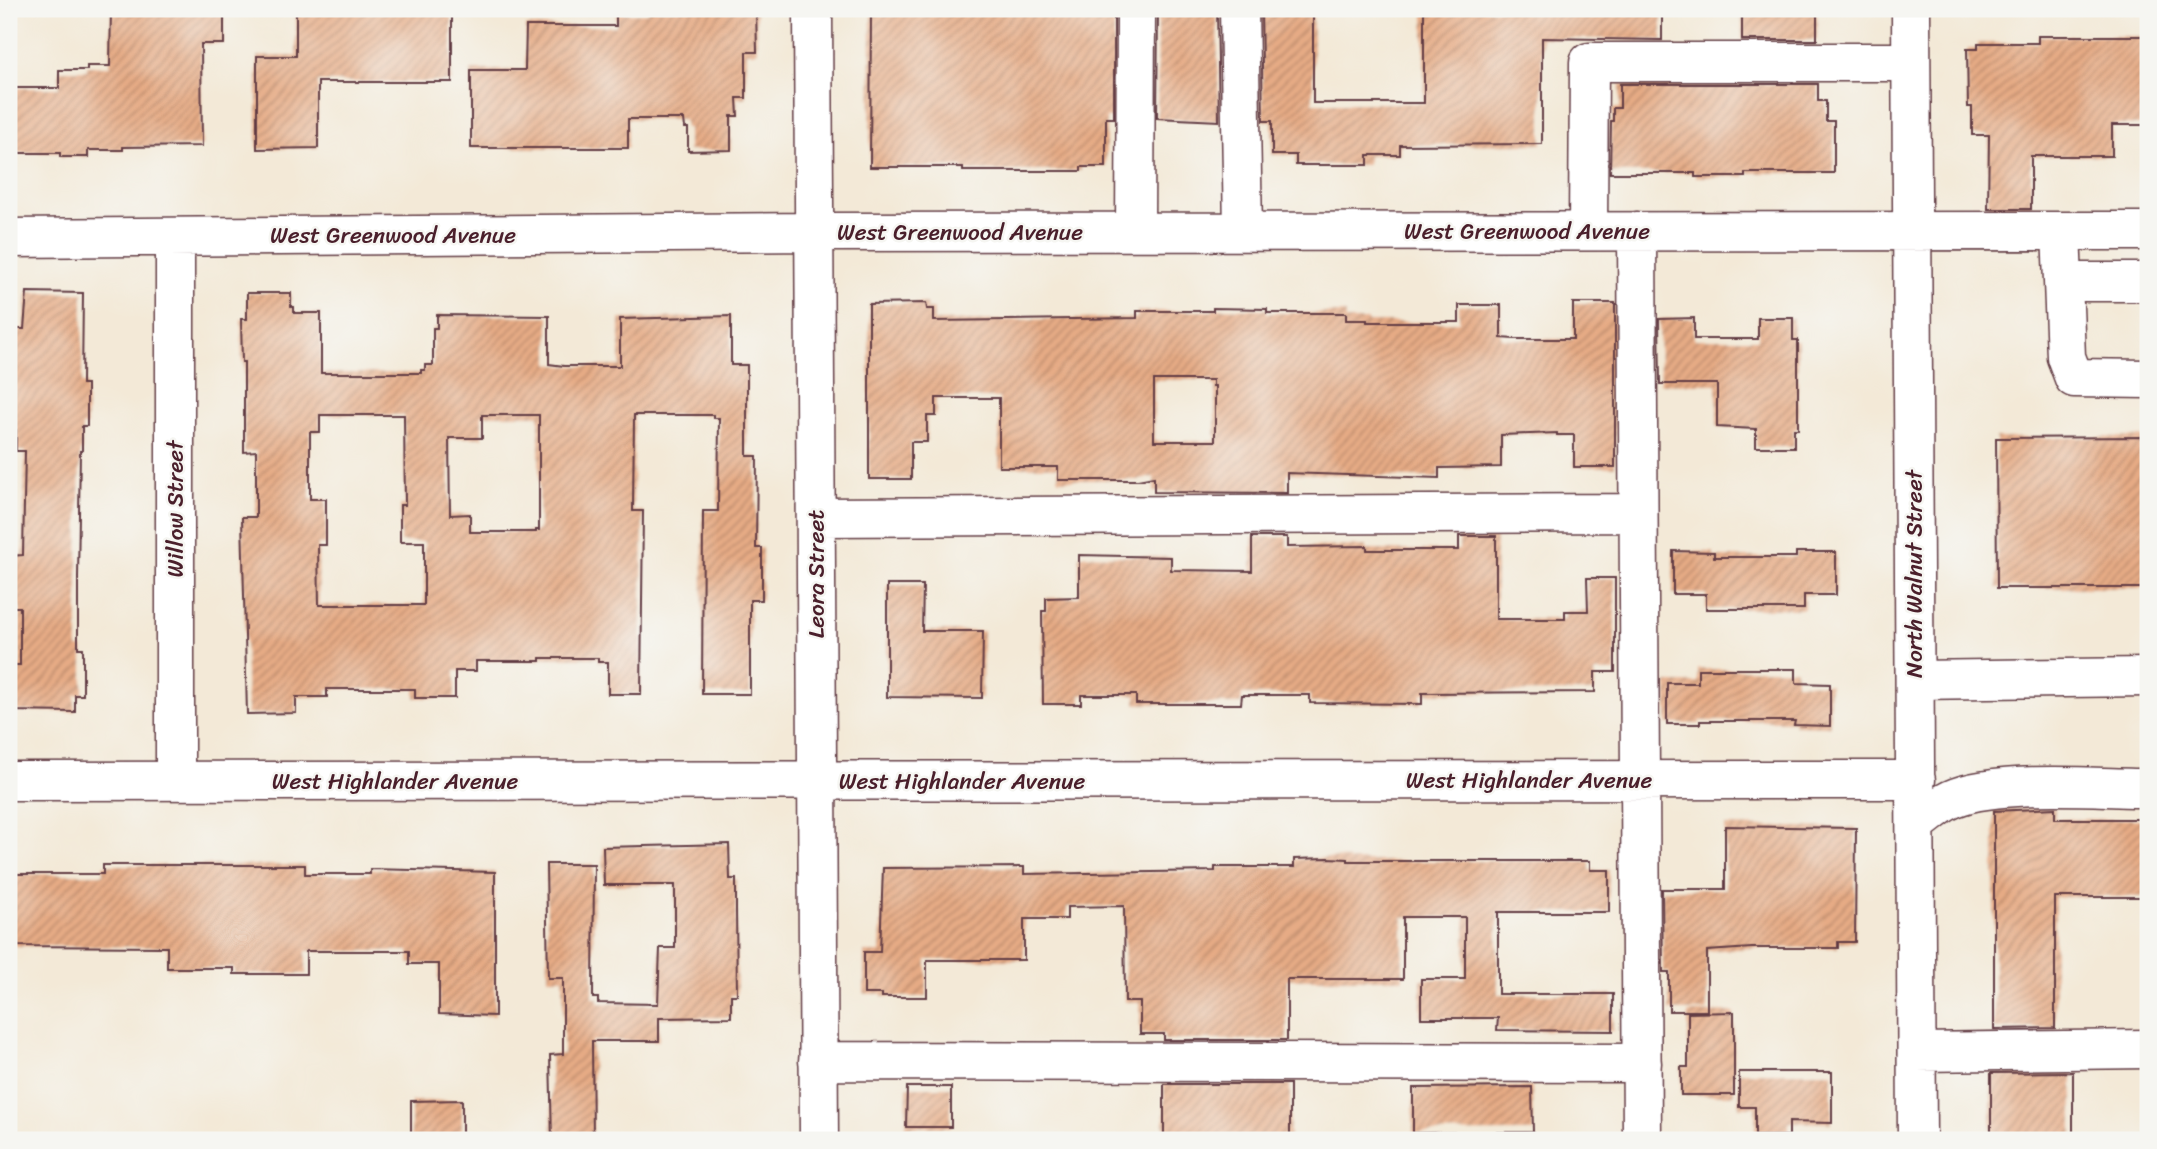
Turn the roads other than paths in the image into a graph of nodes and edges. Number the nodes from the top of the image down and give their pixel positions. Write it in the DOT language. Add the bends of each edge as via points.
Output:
graph roads {
  1 [pos="813,9"];
  2 [pos="1136,9"];
  3 [pos="1240,9"];
  4 [pos="1911,9"];
  5 [pos="1911,62"];
  6 [pos="1912,230"];
  7 [pos="1135,231"];
  8 [pos="1243,231"];
  9 [pos="1588,231"];
  10 [pos="1637,231"];
  11 [pos="2061,231"];
  12 [pos="2148,231"];
  13 [pos="814,232"];
  14 [pos="175,237"];
  15 [pos="9,238"];
  16 [pos="2063,282"];
  17 [pos="2148,282"];
  18 [pos="2148,379"];
  19 [pos="1638,513"];
  20 [pos="816,517"];
  21 [pos="2148,677"];
  22 [pos="1915,680"];
  23 [pos="1640,780"];
  24 [pos="1916,780"];
  25 [pos="9,781"];
  26 [pos="175,781"];
  27 [pos="817,781"];
  28 [pos="2148,788"];
  29 [pos="1916,824"];
  30 [pos="2148,1049"];
  31 [pos="1917,1052"];
  32 [pos="818,1061"];
  33 [pos="1642,1063"];
  34 [pos="819,1140"];
  35 [pos="1642,1140"];
  36 [pos="1917,1140"];
  1 -- 13 [label="street, Leora Street"];
  2 -- 7 [label="street"];
  3 -- 8 [label="street"];
  4 -- 5 [label="street, North Walnut Street"];
  5 -- 6 [label="street, North Walnut Street"];
  5 -- 9 [label="street" via="1589,62"];
  6 -- 10 [label="street, West Greenwood Avenue"];
  6 -- 11 [label="street, West Greenwood Avenue"];
  6 -- 22 [label="street, North Walnut Street"];
  7 -- 8 [label="street, West Greenwood Avenue"];
  7 -- 13 [label="street, West Greenwood Avenue"];
  8 -- 9 [label="street, West Greenwood Avenue"];
  9 -- 10 [label="street, West Greenwood Avenue"];
  10 -- 19 [label="street"];
  11 -- 12 [label="street, West Greenwood Avenue"];
  11 -- 16 [label="street"];
  13 -- 14 [label="street, West Greenwood Avenue"];
  13 -- 20 [label="street, Leora Street"];
  14 -- 15 [label="street, West Greenwood Avenue"];
  14 -- 26 [label="street, Willow Street"];
  16 -- 17 [label="street"];
  16 -- 18 [label="street" via="2066,356 2074,378"];
  19 -- 20 [label="street"];
  19 -- 23 [label="street"];
  20 -- 27 [label="street, Leora Street"];
  21 -- 22 [label="street"];
  22 -- 24 [label="street, North Walnut Street"];
  23 -- 24 [label="street, West Highlander Avenue"];
  23 -- 27 [label="street, West Highlander Avenue"];
  23 -- 33 [label="street"];
  24 -- 29 [label="street, North Walnut Street"];
  25 -- 26 [label="street, West Highlander Avenue"];
  26 -- 27 [label="street, West Highlander Avenue"];
  27 -- 32 [label="street, Leora Street"];
  28 -- 29 [label="street" via="1999,787 1947,801"];
  29 -- 31 [label="street, North Walnut Street"];
  30 -- 31 [label="street"];
  31 -- 36 [label="street, North Walnut Street"];
  32 -- 33 [label="street"];
  32 -- 34 [label="street, Leora Street"];
  33 -- 35 [label="street"];
}
